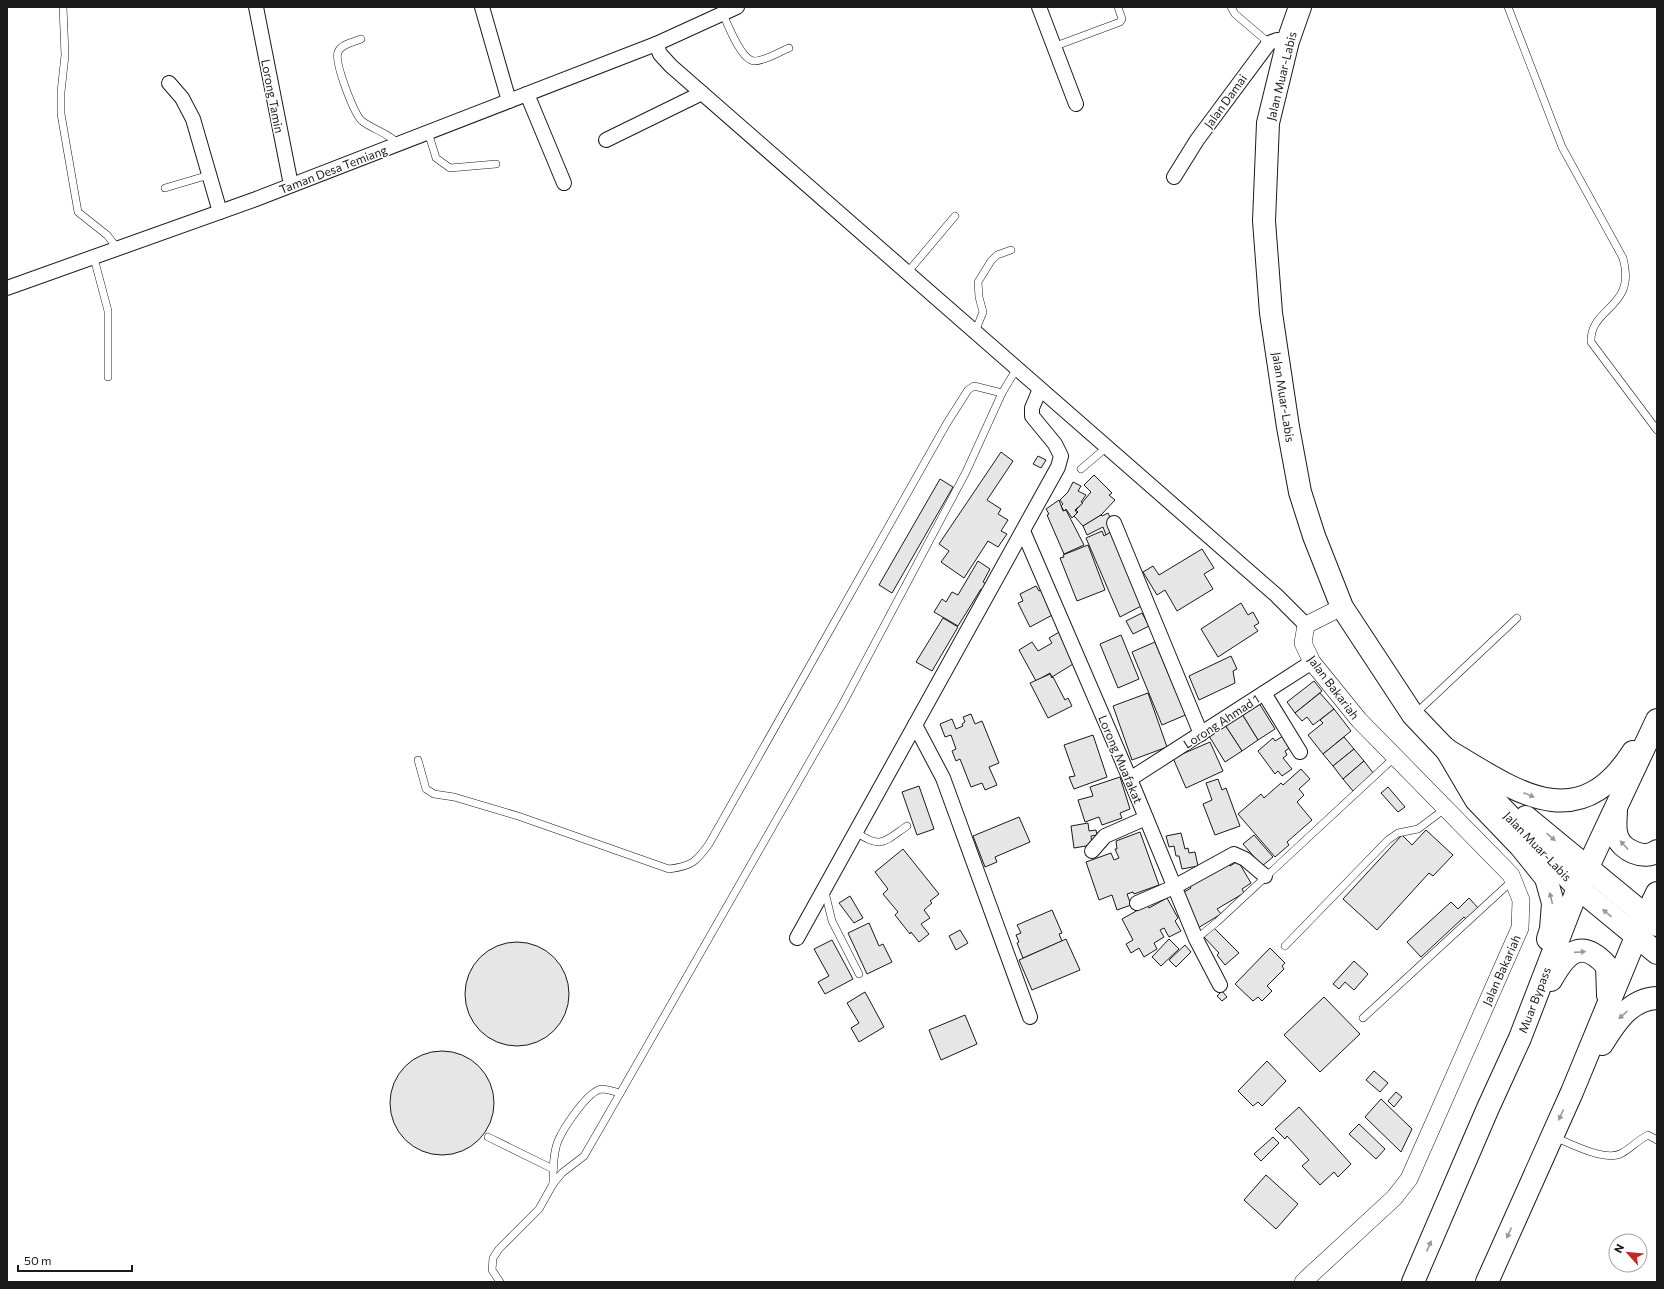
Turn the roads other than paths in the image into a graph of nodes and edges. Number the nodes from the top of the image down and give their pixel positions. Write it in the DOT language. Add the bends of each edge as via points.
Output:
graph roads {
  1 [pos="63,7"];
  2 [pos="256,7"];
  3 [pos="482,7"];
  4 [pos="1039,7"];
  5 [pos="1118,7"];
  6 [pos="1231,7"];
  7 [pos="1300,7"];
  8 [pos="1508,7"];
  9 [pos="730,9"];
  10 [pos="361,38"];
  11 [pos="1278,42"];
  12 [pos="656,44"];
  13 [pos="789,48"];
  14 [pos="1053,48"];
  15 [pos="169,83"];
  16 [pos="702,93"];
  17 [pos="527,94"];
  18 [pos="509,101"];
  19 [pos="1076,104"];
  20 [pos="428,132"];
  21 [pos="606,140"];
  22 [pos="399,144"];
  23 [pos="496,164"];
  24 [pos="209,175"];
  25 [pos="1174,177"];
  26 [pos="564,183"];
  27 [pos="291,185"];
  28 [pos="165,188"];
  29 [pos="220,212"];
  30 [pos="955,216"];
  31 [pos="118,249"];
  32 [pos="1011,250"];
  33 [pos="94,258"];
  34 [pos="907,273"];
  35 [pos="7,288"];
  36 [pos="974,332"];
  37 [pos="1017,368"];
  38 [pos="108,376"];
  39 [pos="1040,389"];
  40 [pos="1002,393"];
  41 [pos="1657,430"];
  42 [pos="1107,447"];
  43 [pos="1081,469"];
  44 [pos="1114,523"];
  45 [pos="1023,531"];
  46 [pos="1342,607"];
  47 [pos="1516,618"];
  48 [pos="1306,625"];
  49 [pos="1312,662"];
  50 [pos="1264,694"];
  51 [pos="1657,713"];
  52 [pos="1413,716"];
  53 [pos="1657,720"];
  54 [pos="915,726"];
  55 [pos="1201,734"];
  56 [pos="1446,749"];
  57 [pos="1300,752"];
  58 [pos="1395,757"];
  59 [pos="418,760"];
  60 [pos="1130,779"];
  61 [pos="1446,808"];
  62 [pos="1616,810"];
  63 [pos="1146,818"];
  64 [pos="907,826"];
  65 [pos="856,832"];
  66 [pos="1092,851"];
  67 [pos="1657,851"];
  68 [pos="1589,868"];
  69 [pos="1265,876"];
  70 [pos="1513,880"];
  71 [pos="1174,887"];
  72 [pos="1578,888"];
  73 [pos="824,889"];
  74 [pos="1657,893"];
  75 [pos="1136,903"];
  76 [pos="1652,920"];
  77 [pos="1636,937"];
  78 [pos="797,938"];
  79 [pos="1196,939"];
  80 [pos="1285,946"];
  81 [pos="1657,953"];
  82 [pos="859,974"];
  83 [pos="1220,985"];
  84 [pos="1657,998"];
  85 [pos="1607,1005"];
  86 [pos="1030,1017"];
  87 [pos="1364,1018"];
  88 [pos="1520,1038"];
  89 [pos="1572,1092"];
  90 [pos="620,1093"];
  91 [pos="1488,1108"];
  92 [pos="1552,1136"];
  93 [pos="488,1137"];
  94 [pos="1657,1140"];
  95 [pos="553,1169"];
  96 [pos="553,1184"];
  97 [pos="500,1282"];
  98 [pos="1303,1282"];
  99 [pos="1413,1282"];
  100 [pos="1487,1282"];
  1 -- 31 [label="lane" via="65,56 61,114 78,212 107,235"];
  2 -- 27 [label="street, Lorong Tamin"];
  3 -- 18 [label="street"];
  4 -- 14 [label="street"];
  5 -- 14 [label="lane" via="1122,19 1120,22"];
  6 -- 11 [label="lane" via="1235,14"];
  7 -- 11 [label="main road, Jalan Muar-Labis"];
  8 -- 41 [label="lane" via="1562,147 1624,258 1627,280 1625,287 1621,296 1595,325 1591,342"];
  9 -- 12 [label="street, Taman Desa Temiang"];
  9 -- 13 [label="lane" via="741,52 747,58 753,61 760,60"];
  10 -- 22 [label="lane" via="342,47 338,52 337,62 361,120 392,137"];
  11 -- 25 [label="street, Jalan Damai" via="1197,140"];
  11 -- 46 [label="main road, Jalan Muar-Labis" via="1268,123 1264,222 1271,313 1300,492"];
  12 -- 16 [label="street" via="660,54 671,66"];
  12 -- 17 [label="street, Taman Desa Temiang"];
  14 -- 19 [label="street"];
  15 -- 24 [label="street" via="182,98 193,119"];
  16 -- 21 [label="street"];
  16 -- 34 [label="street"];
  17 -- 18 [label="street, Taman Desa Temiang"];
  17 -- 26 [label="street"];
  18 -- 20 [label="street, Taman Desa Temiang"];
  20 -- 22 [label="street, Taman Desa Temiang"];
  20 -- 23 [label="lane" via="436,158 450,168"];
  22 -- 27 [label="street, Taman Desa Temiang"];
  24 -- 28 [label="lane"];
  24 -- 29 [label="street"];
  27 -- 29 [label="street, Taman Desa Temiang"];
  29 -- 31 [label="street, Taman Desa Temiang"];
  30 -- 34 [label="lane"];
  31 -- 33 [label="street, Taman Desa Temiang"];
  32 -- 36 [label="lane" via="997,255 978,282 983,312"];
  33 -- 35 [label="street, Taman Desa Temiang"];
  33 -- 38 [label="lane" via="108,311"];
  34 -- 36 [label="street"];
  36 -- 37 [label="street"];
  37 -- 39 [label="street"];
  37 -- 40 [label="lane"];
  39 -- 42 [label="street"];
  39 -- 45 [label="street" via="1032,408 1032,416 1055,444 1061,456 1058,468"];
  40 -- 59 [label="lane" via="974,386 968,390 946,423 713,837 697,861 687,867 669,869 518,816 454,797 434,794 426,789"];
  40 -- 90 [label="lane" via="966,472 841,707"];
  42 -- 43 [label="lane"];
  42 -- 48 [label="street" via="1276,595"];
  44 -- 55 [label="street"];
  45 -- 54 [label="street"];
  45 -- 60 [label="street, Lorong Muafakat"];
  46 -- 48 [label="street"];
  46 -- 52 [label="main road, Jalan Muar-Labis"];
  47 -- 52 [label="lane"];
  48 -- 49 [label="street, Jalan Bakariah" via="1303,643"];
  49 -- 50 [label="street, Lorong Ahmad 1"];
  49 -- 58 [label="street, Jalan Bakariah" via="1359,720"];
  50 -- 55 [label="street, Lorong Ahmad 1"];
  50 -- 57 [label="street"];
  56 -- 51 [label="main road, one-way" via="1507,786 1540,799 1562,801 1586,796 1612,780"];
  52 -- 56 [label="main road, Jalan Muar-Labis"];
  53 -- 62 [label="main road, Muar Bypass"];
  54 -- 65 [label="street"];
  54 -- 86 [label="street" via="943,778"];
  55 -- 60 [label="street, Lorong Ahmad 1"];
  56 -- 68 [label="main road, Jalan Muar-Labis, one-way"];
  56 -- 72 [label="main road, Jalan Muar-Labis"];
  91 -- 56 [label="main road, one-way" via="1551,929 1553,903 1546,878 1476,800"];
  58 -- 61 [label="street, Jalan Bakariah"];
  58 -- 69 [label="lane"];
  60 -- 63 [label="street, Lorong Muafakat"];
  61 -- 70 [label="street, Jalan Bakariah" via="1511,874"];
  61 -- 80 [label="lane" via="1418,829 1398,833 1388,840"];
  67 -- 62 [label="main road, one-way" via="1641,855 1626,849 1617,837"];
  62 -- 68 [label="main road, Muar Bypass"];
  63 -- 66 [label="street" via="1104,836"];
  63 -- 71 [label="street, Lorong Muafakat"];
  64 -- 65 [label="lane" via="886,841 878,843 869,841"];
  65 -- 73 [label="street"];
  68 -- 72 [label="main road, Muar Bypass"];
  68 -- 76 [label="main road, Jalan Muar-Labis"];
  69 -- 71 [label="street" via="1245,859 1234,854"];
  69 -- 79 [label="lane"];
  70 -- 87 [label="lane"];
  70 -- 98 [label="street, Jalan Bakariah" via="1521,900 1520,928 1409,1179 1394,1198"];
  71 -- 75 [label="street"];
  71 -- 79 [label="street, Lorong Muafakat"];
  77 -- 72 [label="main road, Jalan Muar-Labis, one-way"];
  72 -- 88 [label="main road, Muar Bypass"];
  73 -- 78 [label="street"];
  73 -- 82 [label="lane" via="832,921"];
  74 -- 76 [label="main road"];
  76 -- 77 [label="main road"];
  77 -- 81 [label="main road, Jalan Muar-Labis"];
  77 -- 85 [label="main road"];
  79 -- 83 [label="street, Lorong Muafakat"];
  84 -- 89 [label="main road, one-way" via="1633,1006 1617,1020"];
  88 -- 85 [label="main road, one-way" via="1559,966 1571,953 1584,950 1598,956 1607,966"];
  85 -- 89 [label="main road"];
  88 -- 91 [label="main road, Muar Bypass"];
  89 -- 92 [label="main road, one-way"];
  90 -- 95 [label="lane" via="602,1089 594,1092 580,1107 558,1141"];
  90 -- 96 [label="lane" via="584,1156 562,1173"];
  99 -- 91 [label="main road, Muar Bypass, one-way"];
  92 -- 94 [label="lane" via="1601,1155 1613,1157 1648,1135"];
  92 -- 100 [label="main road, one-way"];
  93 -- 95 [label="lane"];
  95 -- 96 [label="lane"];
  96 -- 97 [label="lane" via="540,1209 493,1258 492,1270"];
}
